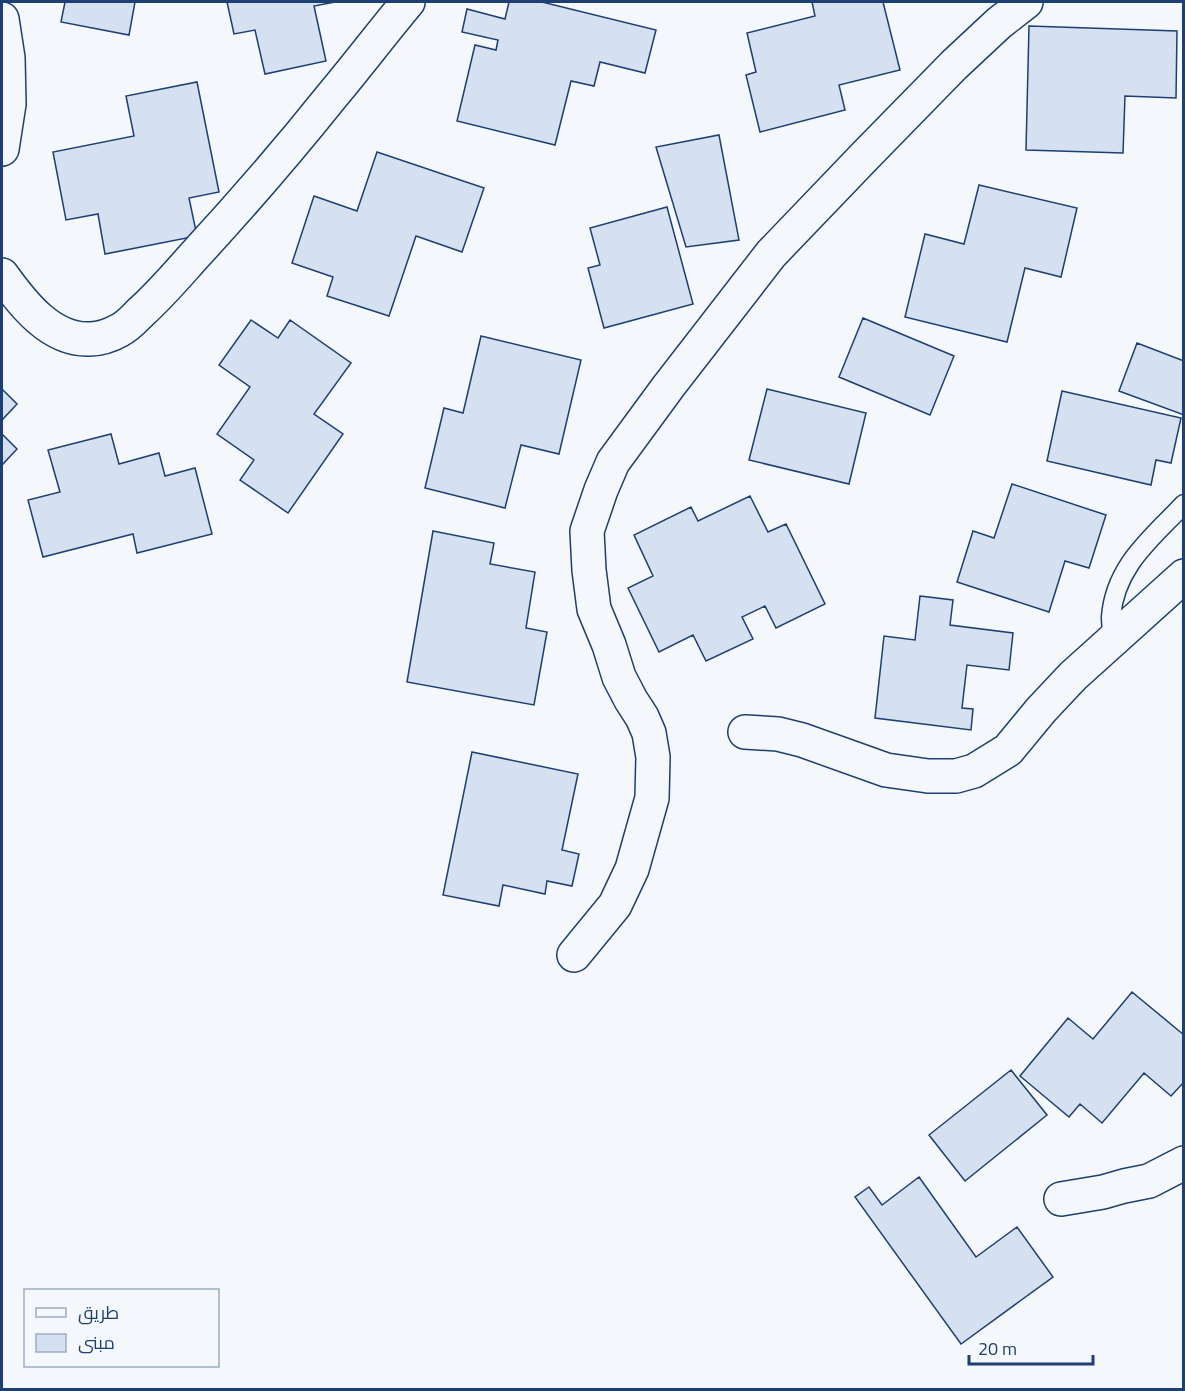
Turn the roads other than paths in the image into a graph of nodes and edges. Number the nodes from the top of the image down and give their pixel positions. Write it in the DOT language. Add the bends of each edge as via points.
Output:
graph roads {
  1 [pos="408,2"];
  2 [pos="1026,2"];
  3 [pos="2,19"];
  4 [pos="2,149"];
  5 [pos="2,275"];
  6 [pos="1184,504"];
  7 [pos="1184,576"];
  8 [pos="1113,640"];
  9 [pos="745,732"];
  10 [pos="574,955"];
  11 [pos="1184,1163"];
  12 [pos="1061,1199"];
  1 -- 5 [label="street" via="243,203 121,330 91,339 64,335 16,296"];
  2 -- 10 [label="street" via="954,65 771,254 613,462 587,531 589,570 594,609 619,677 649,733 652,798 632,869 615,905"];
  3 -- 4 [label="street" via="9,104"];
  6 -- 8 [label="lane" via="1131,560 1120,578 1113,598"];
  7 -- 8 [label="street"];
  8 -- 9 [label="street" via="1073,676 1008,750 974,771 956,776 886,770 802,740"];
  11 -- 12 [label="street" via="1149,1181"];
}
